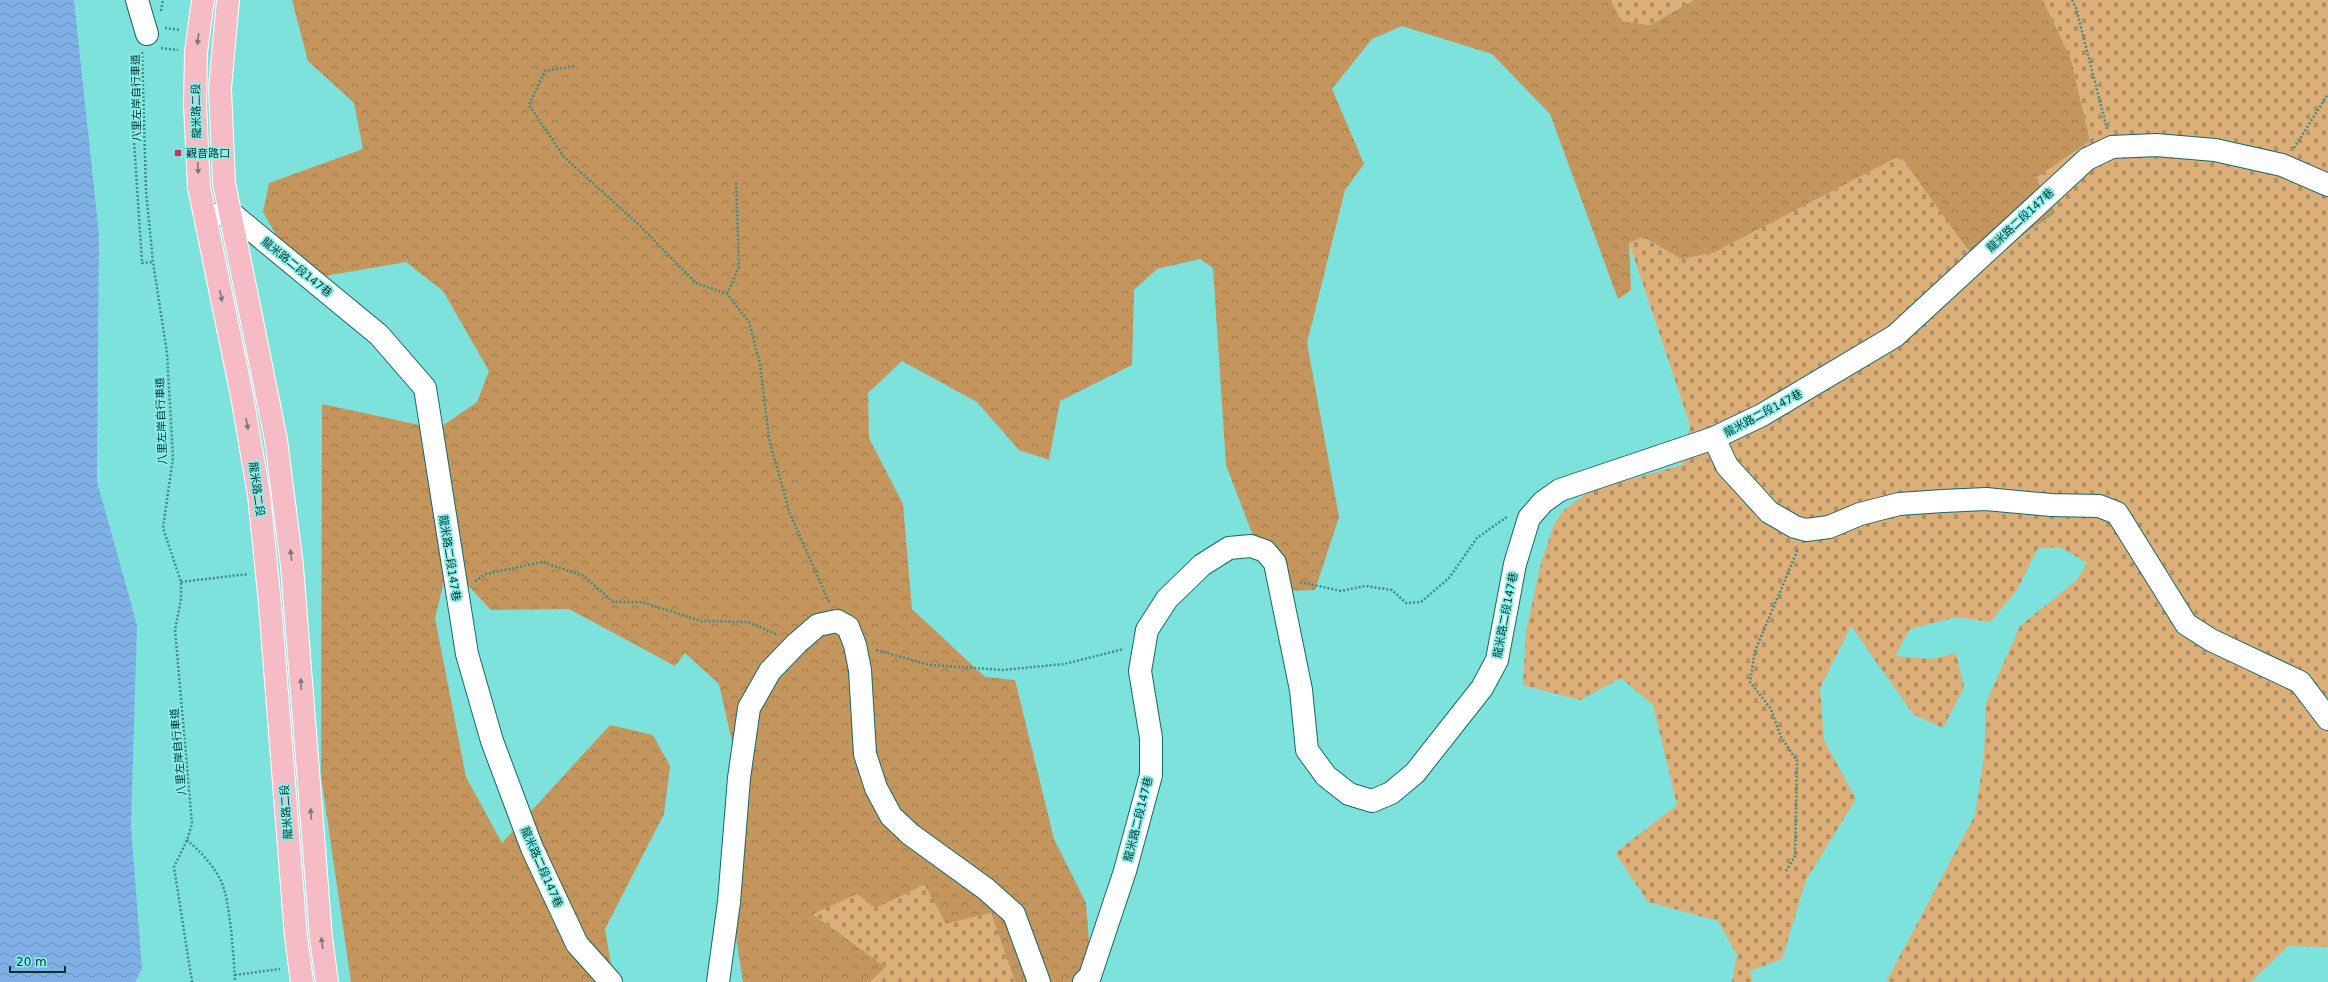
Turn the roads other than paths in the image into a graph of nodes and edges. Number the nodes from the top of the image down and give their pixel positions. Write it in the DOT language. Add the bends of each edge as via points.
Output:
graph roads {
  1 [pos="137,0"];
  2 [pos="203,0"];
  3 [pos="228,0"];
  4 [pos="148,35"];
  5 [pos="2328,185"];
  6 [pos="231,213"];
  7 [pos="205,216"];
  8 [pos="1714,438"];
  9 [pos="2328,719"];
  10 [pos="301,974"];
  11 [pos="327,982"];
  12 [pos="611,982"];
  13 [pos="718,982"];
  14 [pos="1039,982"];
  15 [pos="1084,982"];
  1 -- 4 [label="street"];
  2 -- 7 [label="main road, 龍米路二段, one-way" via="197,42 196,127 199,187"];
  3 -- 6 [label="main road" via="220,124 224,183"];
  5 -- 8 [label="street, 龍米路二段147巷" via="2282,165 2215,150 2156,145 2112,147 2087,159 1895,336 1762,415"];
  6 -- 7 [label="street"];
  11 -- 6 [label="main road, one-way" via="321,938 292,566 276,440"];
  6 -- 12 [label="street, 龍米路二段147巷" via="379,335 425,388 466,654 492,741 532,848 577,944"];
  7 -- 10 [label="main road, 龍米路二段, one-way" via="242,396 259,495"];
  8 -- 9 [label="street" via="1727,466 1769,512 1795,527 1806,530 1829,527 1860,514 1899,504 1986,499 2099,506 2117,513 2186,624 2211,640 2300,682"];
  8 -- 15 [label="street, 龍米路二段147巷" via="1560,490 1543,502 1529,518 1514,564 1497,660 1482,688 1415,773 1391,793 1372,801 1349,794 1326,776 1307,750 1301,690 1275,563 1265,551 1251,546 1229,548 1202,565 1167,599 1147,630 1140,671 1151,738 1151,775 1123,878 1090,976"];
  13 -- 14 [label="street" via="729,902 739,778 749,708 770,671 797,643 818,625 837,621 848,627 856,645 866,754 876,788 891,816 910,834 986,889 1014,914"];
}
